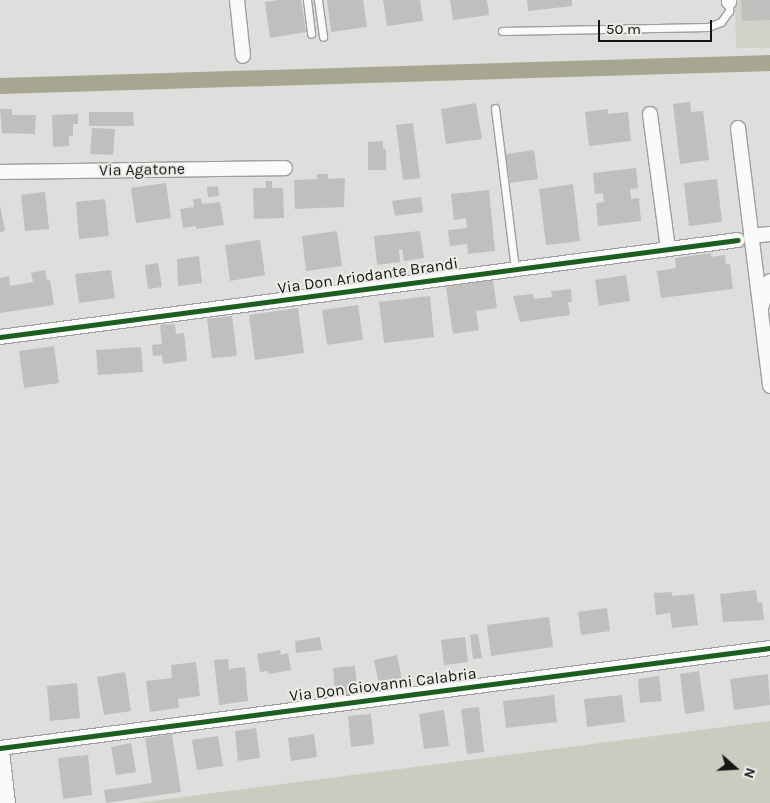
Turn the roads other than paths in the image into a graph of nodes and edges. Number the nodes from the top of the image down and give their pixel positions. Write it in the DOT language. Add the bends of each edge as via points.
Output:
graph roads {
  1 [pos="237,0"];
  2 [pos="307,0"];
  3 [pos="318,0"];
  4 [pos="729,1"];
  5 [pos="502,32"];
  6 [pos="311,34"];
  7 [pos="323,37"];
  8 [pos="243,56"];
  9 [pos="495,108"];
  10 [pos="650,114"];
  11 [pos="738,128"];
  12 [pos="285,168"];
  13 [pos="0,172"];
  14 [pos="770,234"];
  15 [pos="745,238"];
  16 [pos="668,249"];
  17 [pos="515,270"];
  18 [pos="770,281"];
  19 [pos="760,311"];
  20 [pos="766,332"];
  21 [pos="0,337"];
  22 [pos="770,386"];
  23 [pos="770,648"];
  24 [pos="0,749"];
  25 [pos="6,803"];
  1 -- 8 [label="street"];
  2 -- 6 [label="lane"];
  3 -- 7 [label="lane"];
  4 -- 5 [label="lane" via="728,11 721,22 708,27"];
  9 -- 17 [label="lane"];
  10 -- 16 [label="street"];
  11 -- 15 [label="street"];
  12 -- 13 [label="street, Via Agatone"];
  14 -- 15 [label="street, Via Don Ariodante Brandi"];
  15 -- 16 [label="street, Via Don Ariodante Brandi"];
  15 -- 19 [label="street"];
  16 -- 17 [label="street, Via Don Ariodante Brandi"];
  17 -- 21 [label="street, Via Don Ariodante Brandi"];
  18 -- 19 [label="street"];
  19 -- 20 [label="street"];
  20 -- 22 [label="street"];
  23 -- 24 [label="street, Via Don Giovanni Calabria"];
  24 -- 25 [label="street"];
}
